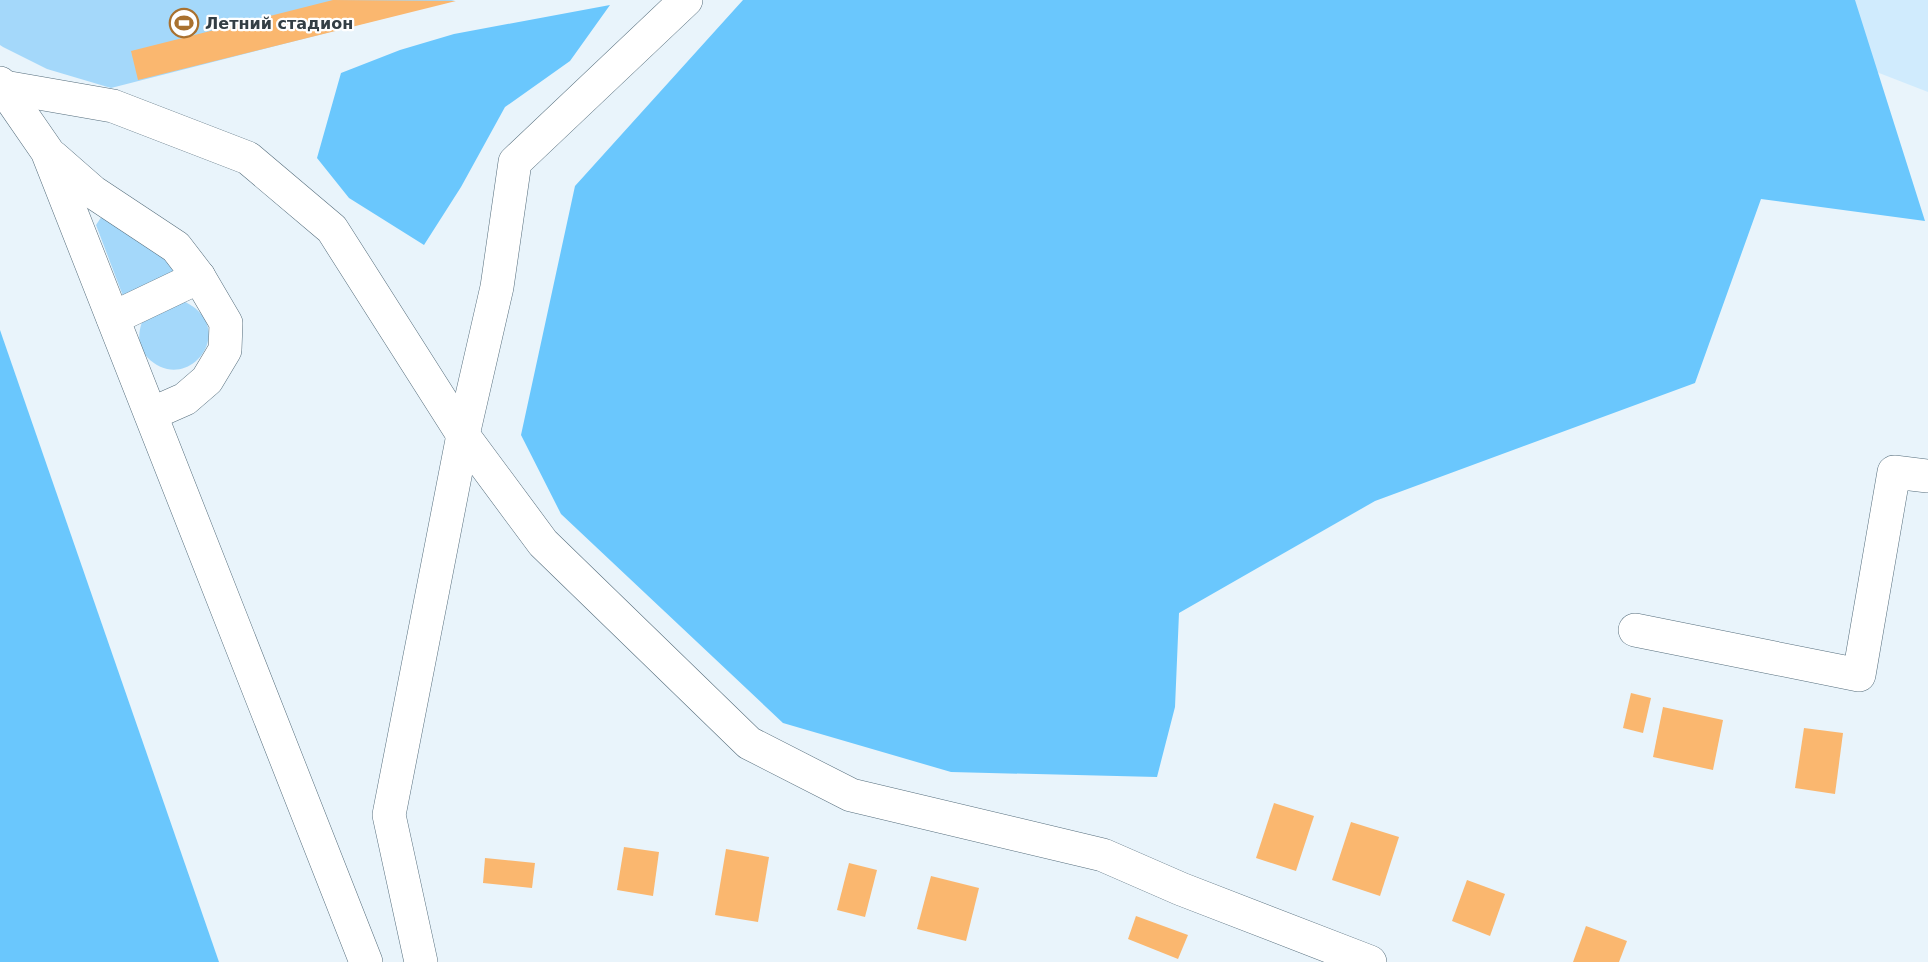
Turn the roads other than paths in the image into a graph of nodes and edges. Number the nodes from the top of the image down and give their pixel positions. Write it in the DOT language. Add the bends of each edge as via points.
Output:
graph roads {
  1 [pos="686,0"];
  2 [pos="2,85"];
  3 [pos="47,152"];
  4 [pos="199,277"];
  5 [pos="113,318"];
  6 [pos="152,414"];
  7 [pos="463,435"];
  8 [pos="1928,476"];
  9 [pos="1635,630"];
  10 [pos="366,962"];
  11 [pos="421,962"];
  12 [pos="1370,962"];
  1 -- 7 [label="street" via="515,162 496,287"];
  2 -- 3 [label="street"];
  2 -- 7 [label="street" via="113,106 248,158 332,229"];
  3 -- 4 [label="street" via="93,192 176,247"];
  3 -- 5 [label="street"];
  4 -- 5 [label="street"];
  4 -- 6 [label="street" via="226,323 225,350 207,380 185,399"];
  5 -- 6 [label="street"];
  6 -- 10 [label="street"];
  7 -- 11 [label="street" via="389,814"];
  7 -- 12 [label="street" via="543,543 749,743 852,795 1103,855"];
  8 -- 9 [label="street" via="1894,472 1859,675"];
}
